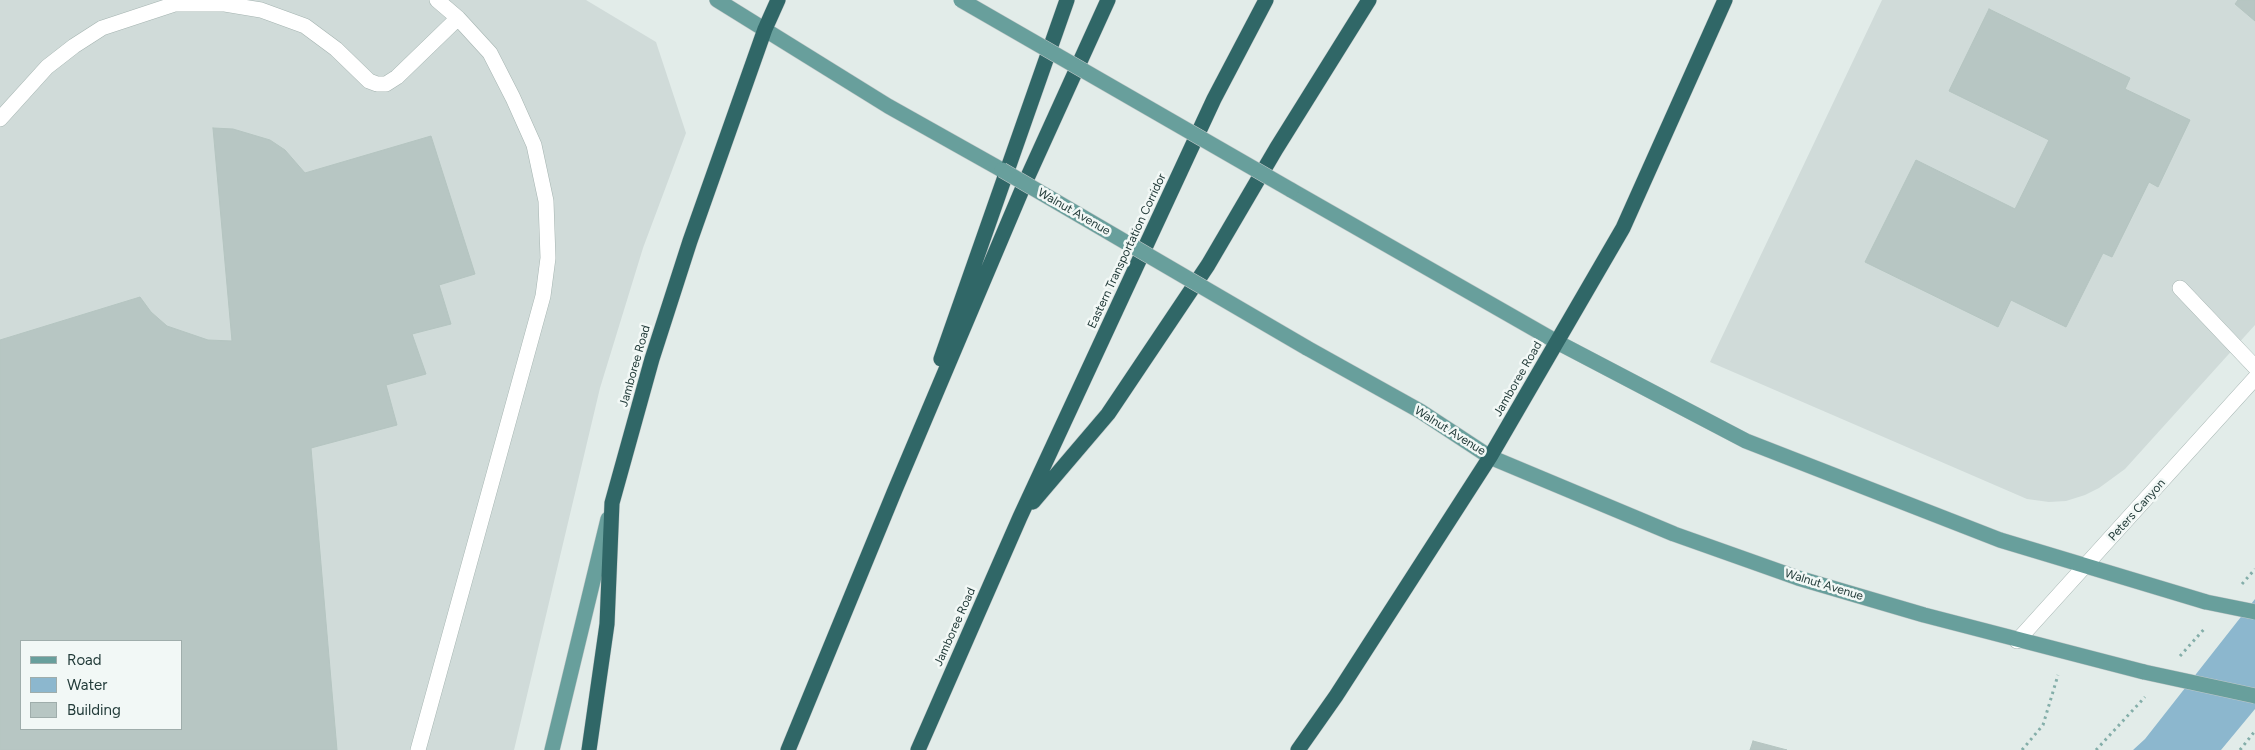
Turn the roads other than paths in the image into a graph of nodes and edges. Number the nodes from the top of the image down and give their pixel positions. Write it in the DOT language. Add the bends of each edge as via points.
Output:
graph roads {
  1 [pos="438,0"];
  2 [pos="717,0"];
  3 [pos="778,0"];
  4 [pos="961,0"];
  5 [pos="1067,0"];
  6 [pos="1108,0"];
  7 [pos="1266,0"];
  8 [pos="1369,0"];
  9 [pos="1725,0"];
  10 [pos="458,18"];
  11 [pos="765,30"];
  12 [pos="0,119"];
  13 [pos="2180,288"];
  14 [pos="1557,342"];
  15 [pos="2255,367"];
  16 [pos="2255,378"];
  17 [pos="1490,456"];
  18 [pos="895,490"];
  19 [pos="612,503"];
  20 [pos="1020,517"];
  21 [pos="2086,566"];
  22 [pos="2255,612"];
  23 [pos="2018,640"];
  24 [pos="2255,696"];
  25 [pos="418,750"];
  26 [pos="552,750"];
  27 [pos="589,750"];
  28 [pos="788,750"];
  29 [pos="918,750"];
  30 [pos="1298,750"];
  1 -- 10 [label="street"];
  2 -- 11 [label="main road, Walnut Avenue"];
  3 -- 11 [label="highway, Jamboree Road"];
  4 -- 14 [label="main road, bridge"];
  5 -- 18 [label="highway"];
  6 -- 18 [label="highway" via="1024,185"];
  7 -- 20 [label="highway, Eastern Transportation Corridor" via="1214,99"];
  8 -- 20 [label="highway" via="1208,265 1108,414"];
  9 -- 14 [label="highway, Jamboree Road" via="1623,228"];
  10 -- 12 [label="street" via="397,77 386,84 377,84 369,81 336,49 305,26 260,10 225,4 175,4 102,28 74,46 48,66"];
  10 -- 25 [label="street" via="490,53 534,145 546,201 548,258 543,296"];
  11 -- 17 [label="main road, Walnut Avenue, bridge" via="888,106 1420,411"];
  11 -- 19 [label="highway, Jamboree Road" via="675,287"];
  13 -- 15 [label="street"];
  14 -- 17 [label="highway, Jamboree Road"];
  14 -- 21 [label="main road" via="1746,441 2000,540"];
  16 -- 21 [label="street, Peters Canyon"];
  17 -- 23 [label="main road, Walnut Avenue" via="1674,534 1789,575"];
  17 -- 30 [label="highway, Jamboree Road"];
  18 -- 28 [label="highway"];
  19 -- 26 [label="main road, Jamboree Road"];
  19 -- 27 [label="highway" via="607,624"];
  20 -- 29 [label="highway, Jamboree Road"];
  21 -- 22 [label="main road, bridge" via="2206,602"];
  21 -- 23 [label="street, Peters Canyon"];
  23 -- 24 [label="main road, Walnut Avenue, bridge"];
}
